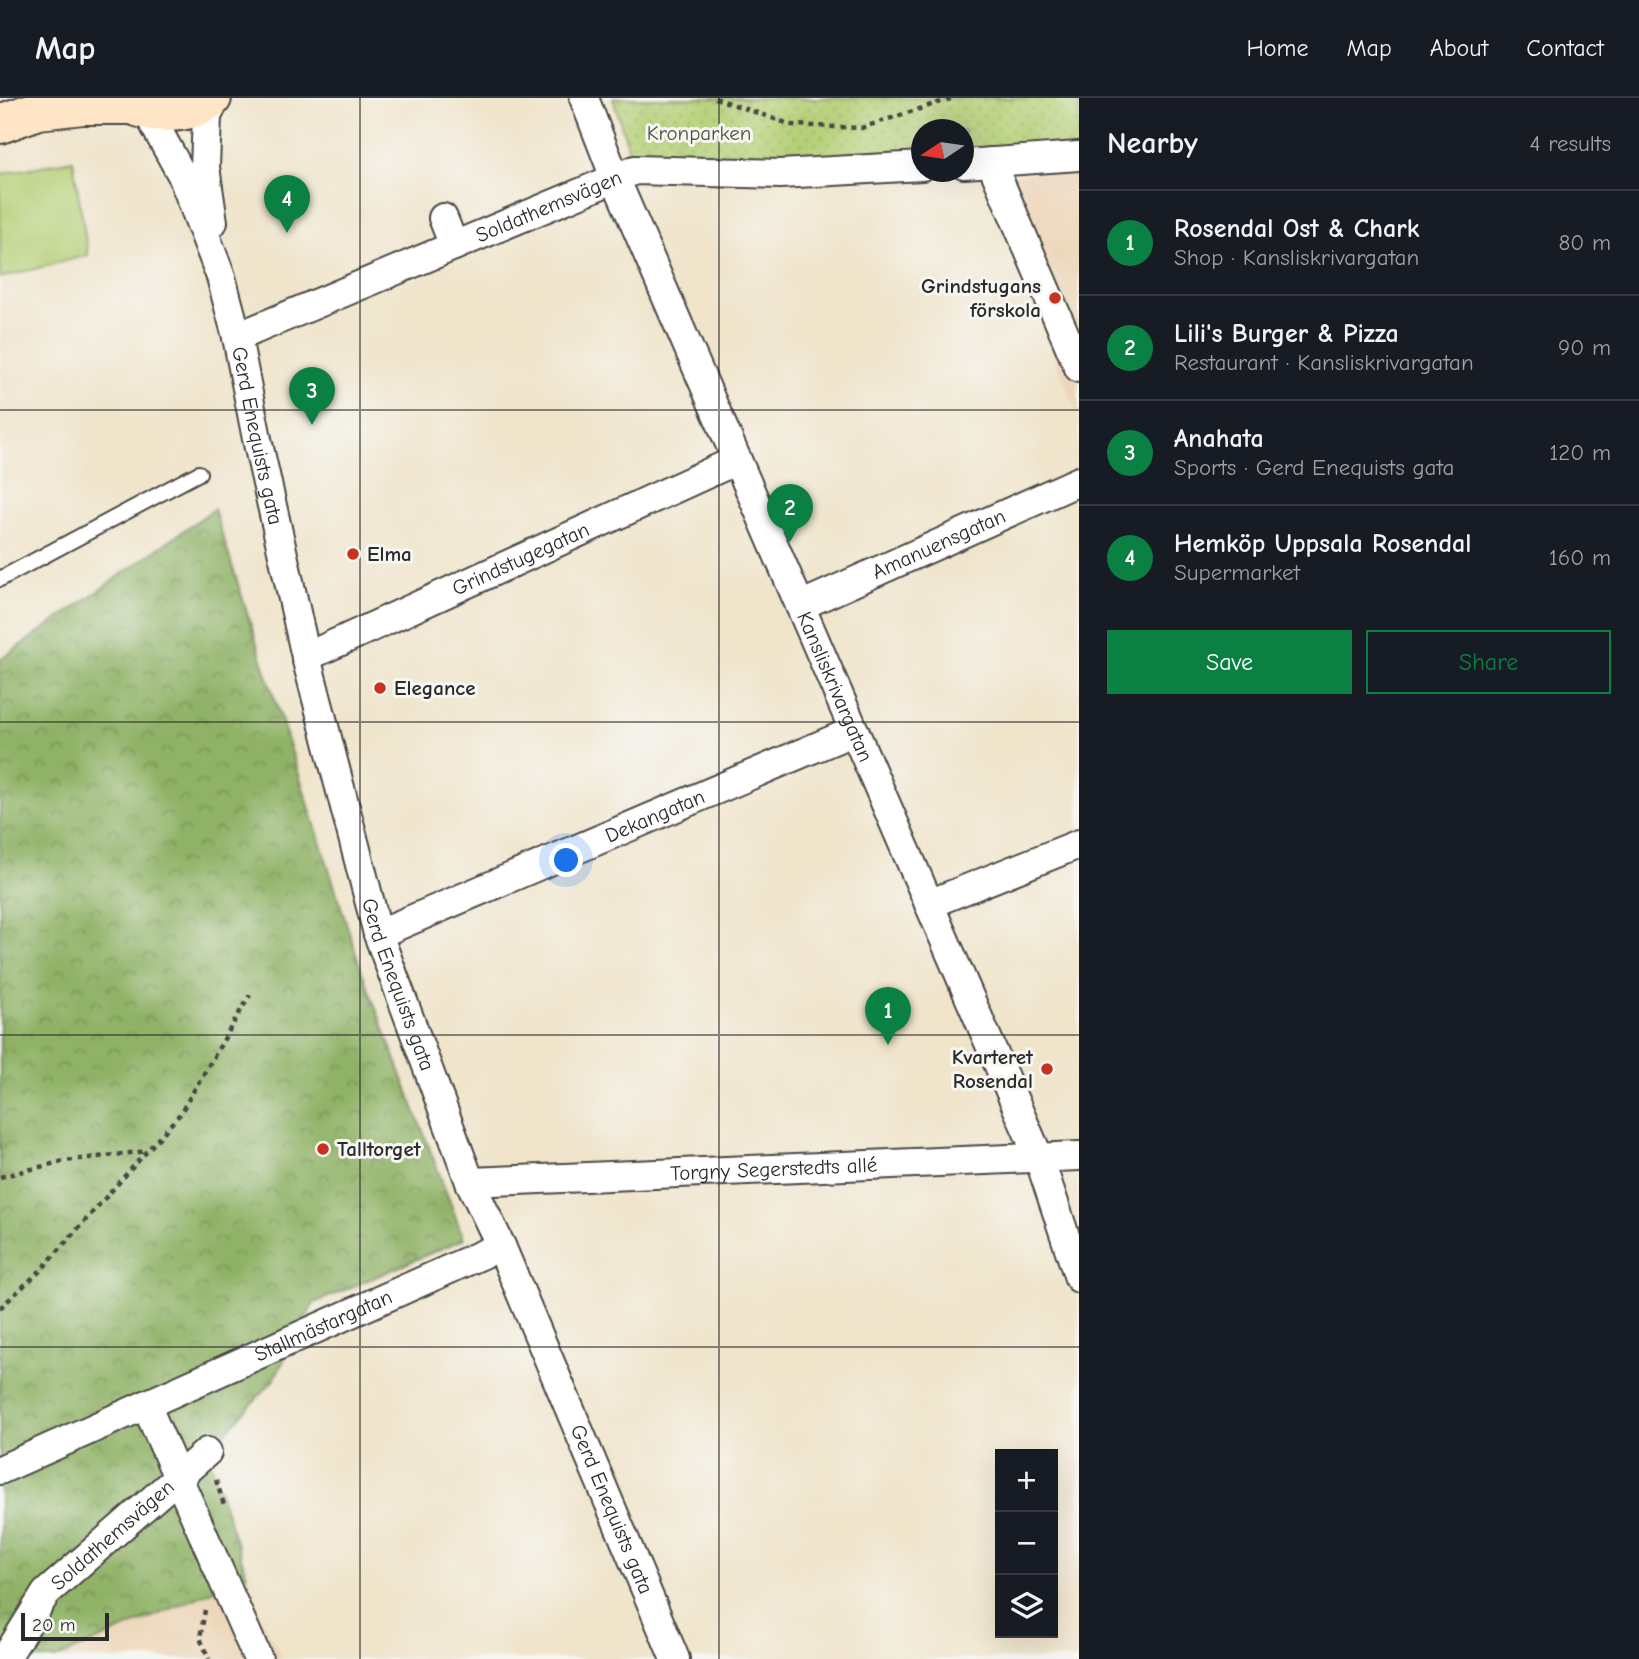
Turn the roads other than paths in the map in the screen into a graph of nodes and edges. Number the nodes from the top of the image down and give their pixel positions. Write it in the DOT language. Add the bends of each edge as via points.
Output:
graph roads {
  1 [pos="214,98"];
  2 [pos="584,98"];
  3 [pos="132,105"];
  4 [pos="0,124"];
  5 [pos="1079,156"];
  6 [pos="992,162"];
  7 [pos="974,163"];
  8 [pos="911,167"];
  9 [pos="615,178"];
  10 [pos="443,218"];
  11 [pos="454,246"];
  12 [pos="221,277"];
  13 [pos="237,337"];
  14 [pos="1079,368"];
  15 [pos="737,460"];
  16 [pos="200,473"];
  17 [pos="1079,481"];
  18 [pos="0,579"];
  19 [pos="800,606"];
  20 [pos="306,657"];
  21 [pos="854,731"];
  22 [pos="1079,844"];
  23 [pos="929,904"];
  24 [pos="378,934"];
  25 [pos="1079,1157"];
  26 [pos="1039,1158"];
  27 [pos="470,1182"];
  28 [pos="501,1246"];
  29 [pos="1079,1278"];
  30 [pos="146,1405"];
  31 [pos="207,1452"];
  32 [pos="0,1470"];
  33 [pos="178,1478"];
  34 [pos="5,1659"];
  35 [pos="258,1659"];
  36 [pos="675,1659"];
  1 -- 3 [label="main road" via="177,112"];
  1 -- 12 [label="street, Gerd Enequists gata" via="207,116 205,167"];
  2 -- 9 [label="street, Kansliskrivargatan"];
  3 -- 4 [label="main road" via="38,110"];
  3 -- 12 [label="street, Gerd Enequists gata" via="182,174"];
  5 -- 6 [label="street"];
  6 -- 7 [label="street"];
  6 -- 14 [label="street"];
  8 -- 9 [label="street, Soldathemsvägen" via="780,174 635,170"];
  9 -- 11 [label="street, Soldathemsvägen"];
  9 -- 15 [label="street, Kansliskrivargatan"];
  10 -- 11 [label="street"];
  11 -- 13 [label="street, Soldathemsvägen"];
  12 -- 13 [label="street, Gerd Enequists gata"];
  13 -- 20 [label="street, Gerd Enequists gata"];
  15 -- 19 [label="street, Kansliskrivargatan"];
  15 -- 20 [label="street, Grindstugegatan"];
  16 -- 18 [label="lane"];
  17 -- 19 [label="street, Amanuensgatan"];
  19 -- 21 [label="street, Kansliskrivargatan"];
  20 -- 24 [label="street, Gerd Enequists gata"];
  21 -- 23 [label="street, Kansliskrivargatan"];
  21 -- 24 [label="street, Dekangatan"];
  22 -- 23 [label="street"];
  23 -- 26 [label="street, Kansliskrivargatan"];
  24 -- 27 [label="street, Gerd Enequists gata"];
  25 -- 26 [label="street, Torgny Segerstedts allé"];
  26 -- 27 [label="street, Torgny Segerstedts allé"];
  26 -- 29 [label="street, Kansliskrivargatan"];
  27 -- 28 [label="street, Gerd Enequists gata"];
  28 -- 30 [label="street, Stallmästargatan"];
  28 -- 36 [label="street, Gerd Enequists gata"];
  30 -- 32 [label="street, Stallmästargatan"];
  30 -- 33 [label="street"];
  31 -- 33 [label="street, Soldathemsvägen"];
  33 -- 34 [label="street, Soldathemsvägen" via="47,1593"];
  33 -- 35 [label="street"];
}
